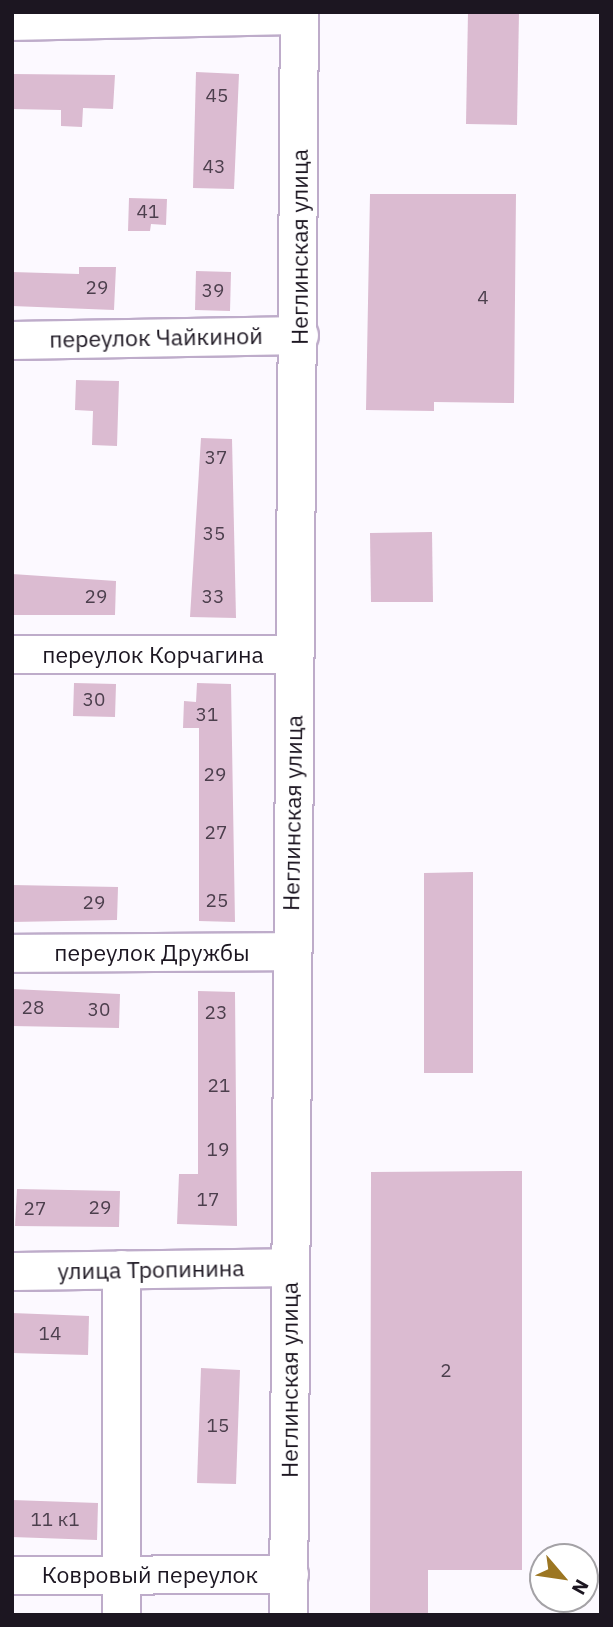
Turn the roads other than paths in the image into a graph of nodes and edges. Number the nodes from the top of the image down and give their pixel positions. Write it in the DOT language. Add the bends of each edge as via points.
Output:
graph roads {
  1 [pos="299,13"];
  2 [pos="162,15"];
  3 [pos="12,20"];
  4 [pos="299,335"];
  5 [pos="12,340"];
  6 [pos="12,654"];
  7 [pos="294,654"];
  8 [pos="291,951"];
  9 [pos="12,953"];
  10 [pos="289,1267"];
  11 [pos="121,1269"];
  12 [pos="12,1271"];
  13 [pos="124,1574"];
  14 [pos="289,1574"];
  15 [pos="12,1575"];
  16 [pos="121,1615"];
  17 [pos="288,1615"];
  1 -- 2 [label="street"];
  1 -- 4 [label="street, Неглинская улица"];
  2 -- 3 [label="street"];
  4 -- 5 [label="street, переулок Чайкиной"];
  4 -- 7 [label="street, Неглинская улица"];
  6 -- 7 [label="street, переулок Корчагина"];
  7 -- 8 [label="street, Неглинская улица"];
  8 -- 9 [label="street, переулок Дружбы"];
  8 -- 10 [label="street, Неглинская улица"];
  10 -- 11 [label="street, улица Тропинина"];
  10 -- 14 [label="street, Неглинская улица"];
  11 -- 12 [label="street, улица Тропинина"];
  11 -- 13 [label="street"];
  13 -- 14 [label="street, Ковровый переулок"];
  13 -- 15 [label="street, Ковровый переулок"];
  13 -- 16 [label="street"];
  14 -- 17 [label="street, Неглинская улица"];
}
